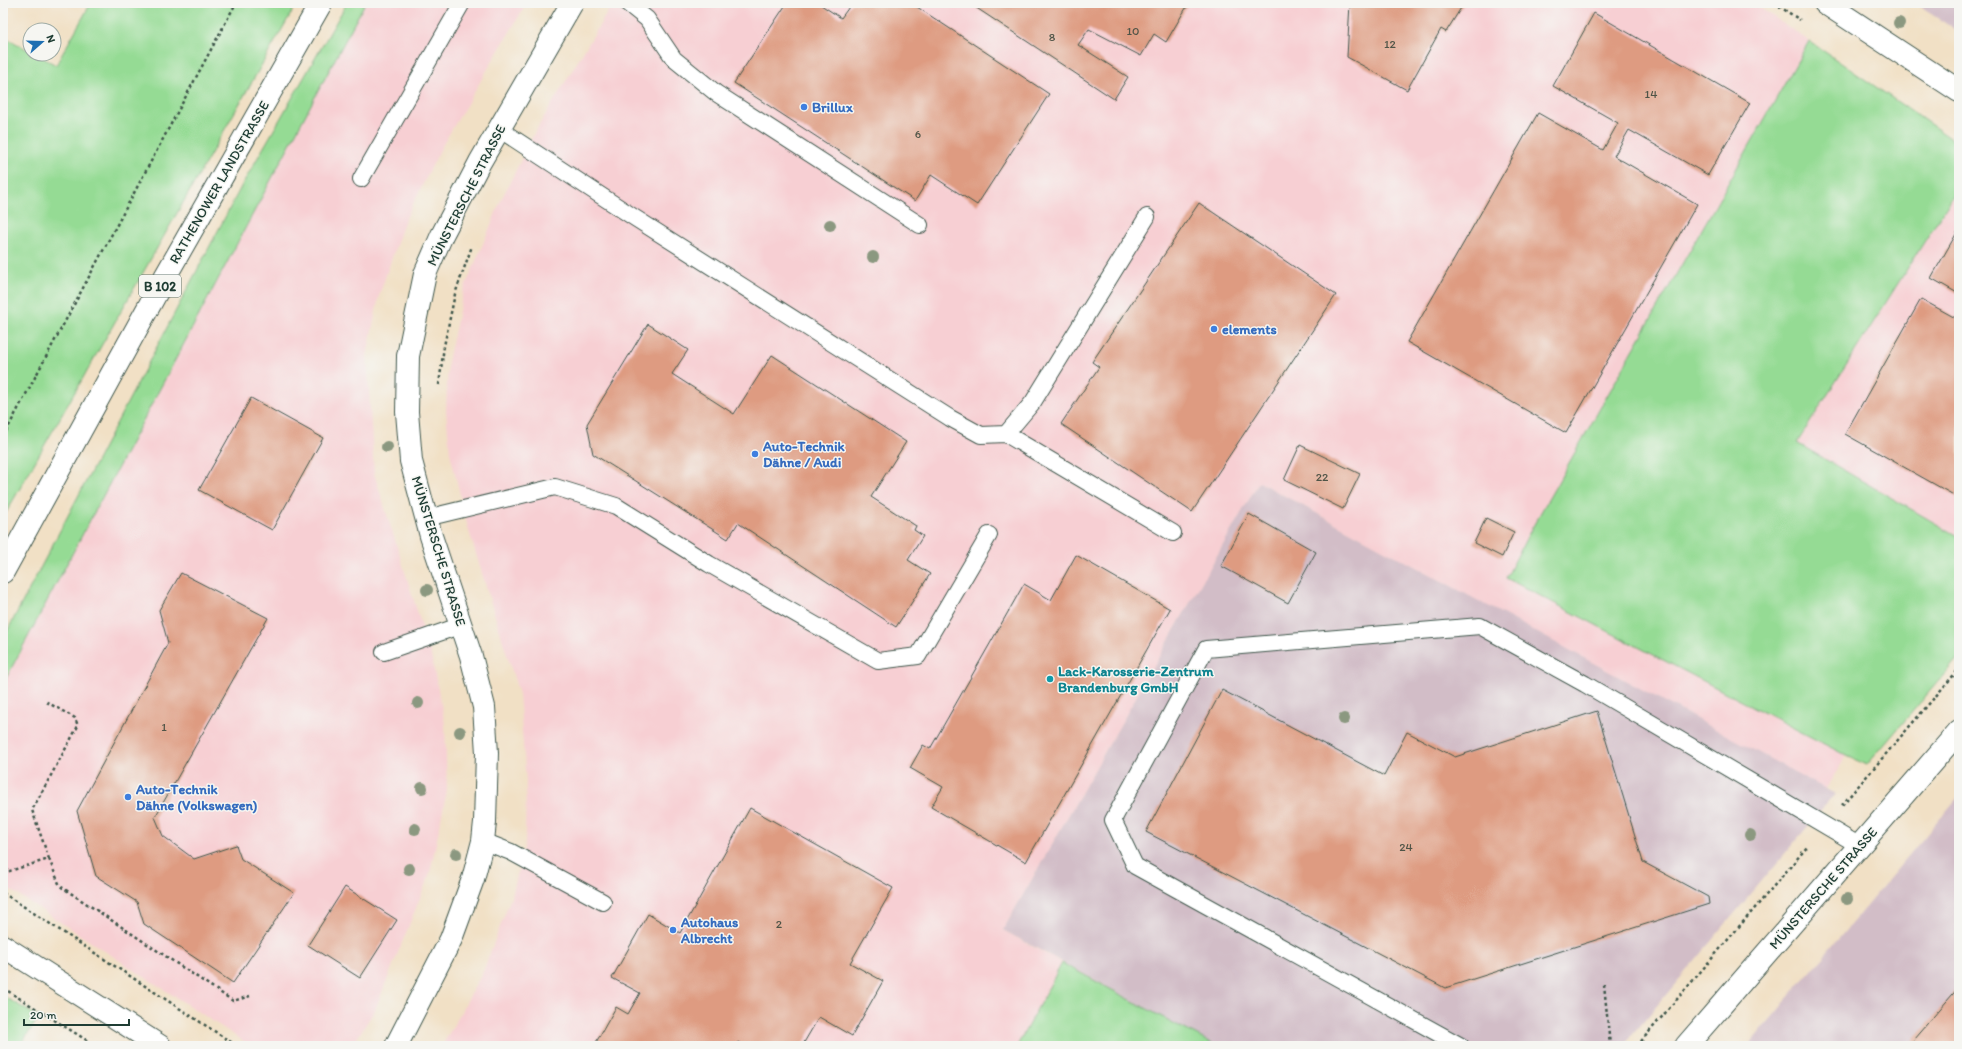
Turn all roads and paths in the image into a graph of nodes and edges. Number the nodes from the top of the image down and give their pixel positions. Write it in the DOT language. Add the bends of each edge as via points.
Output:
graph roads {
  1 [pos="236,3"];
  2 [pos="321,3"];
  3 [pos="462,3"];
  4 [pos="572,3"];
  5 [pos="626,3"];
  6 [pos="1825,3"];
  7 [pos="1959,91"];
  8 [pos="499,129"];
  9 [pos="361,179"];
  10 [pos="1148,217"];
  11 [pos="920,224"];
  12 [pos="1006,434"];
  13 [pos="3,437"];
  14 [pos="426,518"];
  15 [pos="1173,534"];
  16 [pos="989,535"];
  17 [pos="3,572"];
  18 [pos="462,625"];
  19 [pos="384,652"];
  20 [pos="1959,669"];
  21 [pos="45,701"];
  22 [pos="1959,731"];
  23 [pos="1826,825"];
  24 [pos="483,841"];
  25 [pos="1860,846"];
  26 [pos="49,859"];
  27 [pos="3,873"];
  28 [pos="3,893"];
  29 [pos="603,902"];
  30 [pos="3,946"];
  31 [pos="1604,984"];
  32 [pos="3,988"];
  33 [pos="250,996"];
  34 [pos="96,1046"];
  35 [pos="160,1046"];
  36 [pos="237,1046"];
  37 [pos="396,1046"];
  38 [pos="1461,1046"];
  39 [pos="1610,1046"];
  40 [pos="1637,1046"];
  41 [pos="1686,1046"];
  1 -- 13 [label="path"];
  2 -- 17 [label="street, RATHENOWER LANDSTRASSE / B 102" via="165,277"];
  3 -- 9 [label="lane"];
  4 -- 8 [label="street, MÜNSTERSCHE STRASSE"];
  5 -- 11 [label="lane" via="647,19 674,59 716,93"];
  6 -- 7 [label="street"];
  8 -- 12 [label="lane" via="950,418 981,435"];
  8 -- 14 [label="street, MÜNSTERSCHE STRASSE" via="442,235 425,274 414,322 408,356 407,412 411,461"];
  10 -- 12 [label="lane" via="1033,402"];
  12 -- 15 [label="lane"];
  14 -- 16 [label="lane" via="555,486 616,506 709,564 878,662 918,656"];
  14 -- 18 [label="street, MÜNSTERSCHE STRASSE"];
  18 -- 19 [label="lane"];
  18 -- 24 [label="street, MÜNSTERSCHE STRASSE" via="484,707 487,753"];
  20 -- 23 [label="path"];
  21 -- 26 [label="path" via="75,718 78,726 32,810"];
  22 -- 25 [label="street, MÜNSTERSCHE STRASSE"];
  23 -- 25 [label="lane"];
  23 -- 38 [label="lane" via="1480,626 1206,649 1113,820 1135,866"];
  23 -- 40 [label="path"];
  24 -- 29 [label="lane" via="511,852"];
  24 -- 37 [label="street, MÜNSTERSCHE STRASSE" via="473,879 451,939"];
  25 -- 41 [label="street, MÜNSTERSCHE STRASSE"];
  26 -- 27 [label="path"];
  26 -- 33 [label="path" via="60,886 234,1000"];
  28 -- 36 [label="path"];
  30 -- 35 [label="street"];
  31 -- 39 [label="path"];
  32 -- 34 [label="path"];
}
